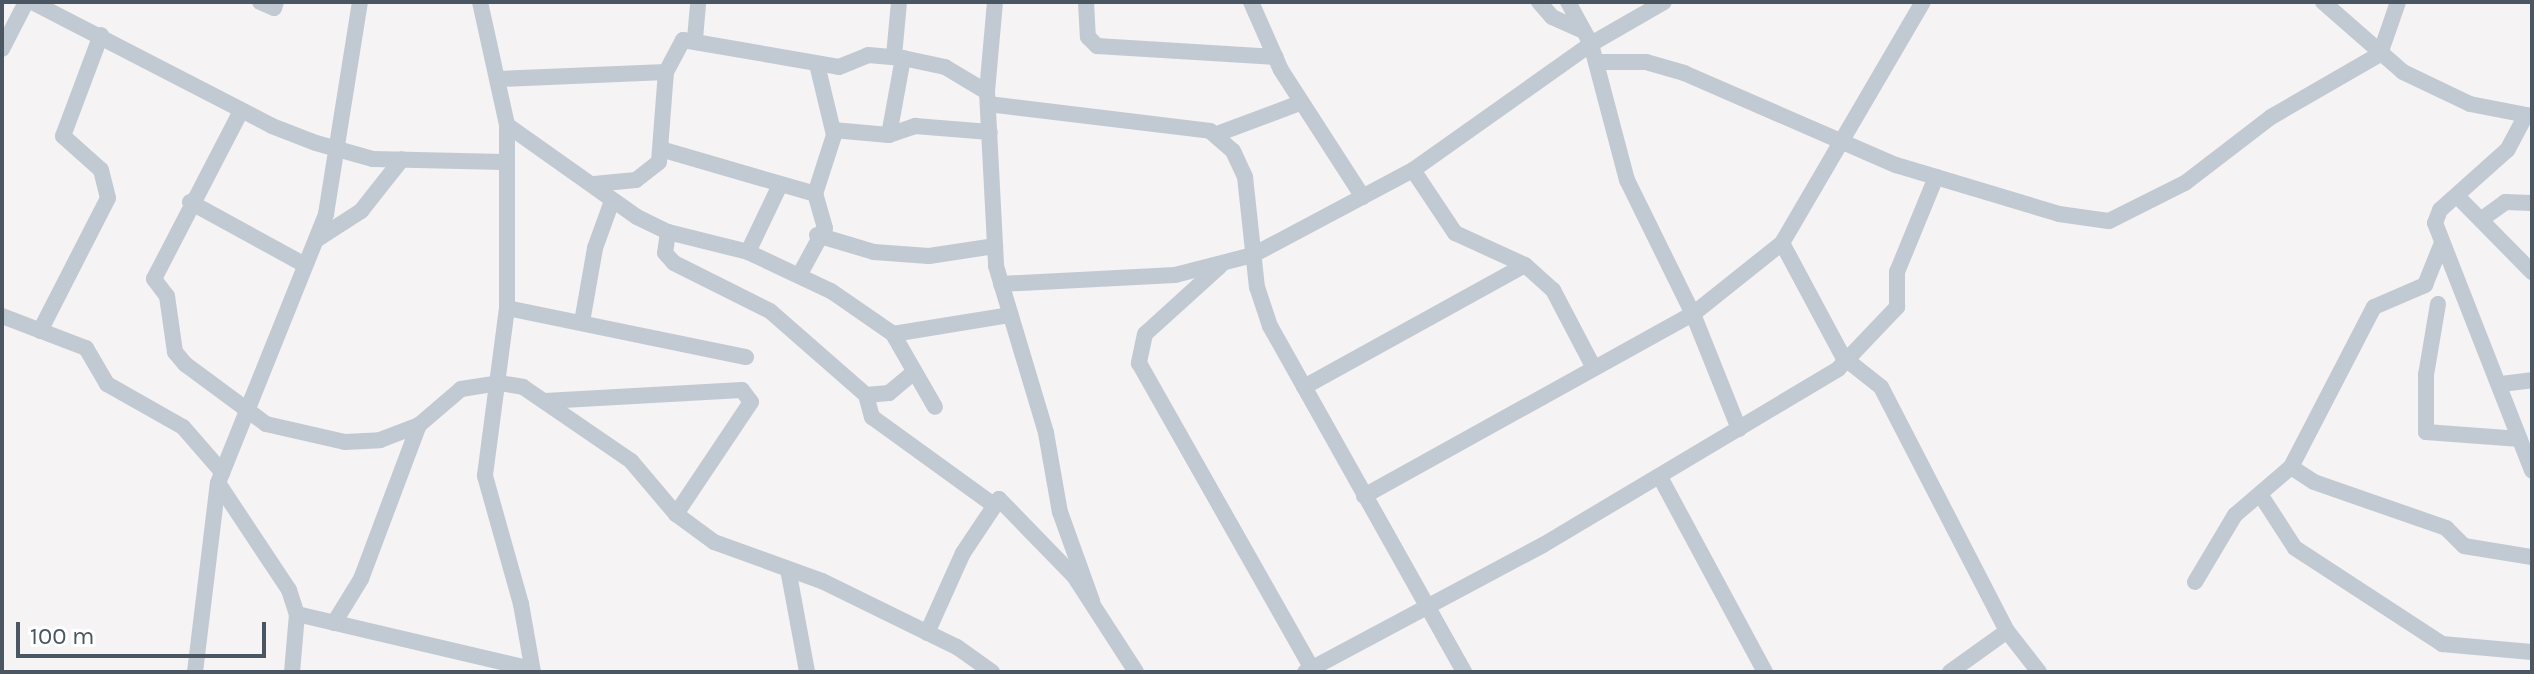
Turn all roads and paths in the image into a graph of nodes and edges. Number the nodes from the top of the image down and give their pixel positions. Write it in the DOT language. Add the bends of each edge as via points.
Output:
graph roads {
  1 [pos="29,2"];
  2 [pos="260,2"];
  3 [pos="276,2"];
  4 [pos="360,2"];
  5 [pos="480,2"];
  6 [pos="698,2"];
  7 [pos="899,2"];
  8 [pos="995,2"];
  9 [pos="1086,2"];
  10 [pos="1251,2"];
  11 [pos="1539,2"];
  12 [pos="1568,2"];
  13 [pos="1664,2"];
  14 [pos="1923,2"];
  15 [pos="2323,2"];
  16 [pos="2398,2"];
  17 [pos="1579,29"];
  18 [pos="101,35"];
  19 [pos="695,39"];
  20 [pos="1591,44"];
  21 [pos="2,49"];
  22 [pos="2380,54"];
  23 [pos="898,57"];
  24 [pos="1276,57"];
  25 [pos="1596,62"];
  26 [pos="817,64"];
  27 [pos="666,72"];
  28 [pos="499,79"];
  29 [pos="988,98"];
  30 [pos="1300,103"];
  31 [pos="241,111"];
  32 [pos="2529,116"];
  33 [pos="507,125"];
  34 [pos="833,130"];
  35 [pos="990,132"];
  36 [pos="1217,134"];
  37 [pos="889,135"];
  38 [pos="1840,141"];
  39 [pos="336,149"];
  40 [pos="664,150"];
  41 [pos="402,159"];
  42 [pos="504,162"];
  43 [pos="1413,170"];
  44 [pos="1936,177"];
  45 [pos="594,184"];
  46 [pos="780,185"];
  47 [pos="815,194"];
  48 [pos="1363,197"];
  49 [pos="2460,199"];
  50 [pos="612,201"];
  51 [pos="190,202"];
  52 [pos="2532,203"];
  53 [pos="2482,219"];
  54 [pos="668,232"];
  55 [pos="817,235"];
  56 [pos="316,240"];
  57 [pos="1782,243"];
  58 [pos="2442,243"];
  59 [pos="995,246"];
  60 [pos="748,252"];
  61 [pos="1253,255"];
  62 [pos="1221,264"];
  63 [pos="305,265"];
  64 [pos="1525,265"];
  65 [pos="2532,272"];
  66 [pos="800,274"];
  67 [pos="1001,284"];
  68 [pos="2438,304"];
  69 [pos="507,308"];
  70 [pos="1693,314"];
  71 [pos="1010,315"];
  72 [pos="2,316"];
  73 [pos="582,322"];
  74 [pos="40,331"];
  75 [pos="893,334"];
  76 [pos="746,357"];
  77 [pos="1843,357"];
  78 [pos="1594,368"];
  79 [pos="914,372"];
  80 [pos="2532,380"];
  81 [pos="499,383"];
  82 [pos="2501,384"];
  83 [pos="1304,387"];
  84 [pos="866,395"];
  85 [pos="545,401"];
  86 [pos="935,407"];
  87 [pos="245,409"];
  88 [pos="419,425"];
  89 [pos="1739,429"];
  90 [pos="2520,439"];
  91 [pos="2291,467"];
  92 [pos="2532,471"];
  93 [pos="1660,477"];
  94 [pos="220,478"];
  95 [pos="2260,494"];
  96 [pos="1364,496"];
  97 [pos="992,504"];
  98 [pos="676,514"];
  99 [pos="2532,557"];
  100 [pos="788,569"];
  101 [pos="2195,582"];
  102 [pos="1092,601"];
  103 [pos="1428,608"];
  104 [pos="297,614"];
  105 [pos="334,623"];
  106 [pos="2007,631"];
  107 [pos="927,633"];
  108 [pos="2532,652"];
  109 [pos="533,670"];
  110 [pos="1310,671"];
  111 [pos="195,672"];
  112 [pos="292,672"];
  113 [pos="807,672"];
  114 [pos="992,672"];
  115 [pos="1136,672"];
  116 [pos="1464,672"];
  117 [pos="1765,672"];
  118 [pos="1950,672"];
  119 [pos="2039,672"];
  1 -- 18 [label="street"];
  1 -- 21 [label="street"];
  2 -- 3 [label="street" via="274,8"];
  4 -- 39 [label="street"];
  5 -- 28 [label="street"];
  6 -- 19 [label="street"];
  7 -- 23 [label="street"];
  8 -- 29 [label="street"];
  9 -- 24 [label="street" via="1088,37 1097,46"];
  10 -- 24 [label="street"];
  11 -- 17 [label="street" via="1552,17"];
  12 -- 17 [label="street"];
  13 -- 20 [label="street"];
  14 -- 38 [label="street"];
  15 -- 22 [label="street"];
  16 -- 22 [label="street"];
  17 -- 20 [label="street"];
  18 -- 31 [label="street"];
  18 -- 74 [label="street" via="63,136 101,170 108,198"];
  19 -- 26 [label="street"];
  19 -- 27 [label="street" via="679,43"];
  20 -- 25 [label="street"];
  20 -- 43 [label="street"];
  22 -- 32 [label="street" via="2470,104"];
  22 -- 44 [label="street" via="2271,117 2185,183 2116,220 2059,214"];
  23 -- 26 [label="street" via="868,55 842,67"];
  23 -- 29 [label="street" via="945,67"];
  23 -- 37 [label="street"];
  24 -- 30 [label="street"];
  25 -- 38 [label="street" via="1646,62 1684,73"];
  25 -- 70 [label="street" via="1627,180"];
  26 -- 34 [label="street"];
  27 -- 28 [label="street"];
  27 -- 40 [label="street"];
  28 -- 33 [label="street"];
  29 -- 35 [label="street"];
  29 -- 36 [label="street"];
  30 -- 36 [label="street"];
  30 -- 48 [label="street" via="1336,147"];
  31 -- 39 [label="street"];
  31 -- 51 [label="street"];
  32 -- 49 [label="street" via="2507,150"];
  33 -- 42 [label="street"];
  33 -- 45 [label="street"];
  34 -- 37 [label="street"];
  34 -- 47 [label="street"];
  35 -- 37 [label="street" via="915,126"];
  35 -- 59 [label="street"];
  36 -- 61 [label="street" via="1245,177"];
  38 -- 44 [label="street"];
  38 -- 57 [label="street"];
  39 -- 41 [label="street"];
  39 -- 56 [label="street"];
  40 -- 45 [label="street" via="643,178"];
  40 -- 46 [label="street"];
  41 -- 42 [label="street"];
  41 -- 56 [label="street" via="361,211"];
  42 -- 69 [label="street"];
  43 -- 48 [label="street"];
  43 -- 64 [label="street" via="1455,233"];
  44 -- 77 [label="street" via="1897,272 1897,307"];
  45 -- 50 [label="street"];
  46 -- 47 [label="street"];
  46 -- 60 [label="street"];
  47 -- 55 [label="street" via="825,228"];
  48 -- 61 [label="street"];
  49 -- 53 [label="street"];
  49 -- 58 [label="street" via="2435,217"];
  50 -- 54 [label="street"];
  50 -- 73 [label="street" via="595,248"];
  51 -- 63 [label="street"];
  51 -- 87 [label="street" via="154,279 167,296 175,352"];
  52 -- 53 [label="street" via="2505,202"];
  53 -- 65 [label="street"];
  54 -- 60 [label="street"];
  54 -- 84 [label="street" via="665,253 674,263 770,311"];
  55 -- 59 [label="street" via="874,252 929,256"];
  55 -- 66 [label="street"];
  56 -- 63 [label="street"];
  57 -- 70 [label="street"];
  57 -- 77 [label="street"];
  58 -- 82 [label="street"];
  58 -- 91 [label="street" via="2425,285 2382,300 2364,321"];
  59 -- 67 [label="street"];
  60 -- 66 [label="street"];
  61 -- 62 [label="street"];
  61 -- 83 [label="street" via="1270,326"];
  62 -- 67 [label="street" via="1145,278"];
  62 -- 110 [label="street" via="1145,334 1139,363"];
  63 -- 87 [label="street"];
  64 -- 78 [label="street" via="1553,290"];
  64 -- 83 [label="street"];
  66 -- 75 [label="street"];
  67 -- 71 [label="street"];
  68 -- 90 [label="street" via="2426,375 2426,432"];
  69 -- 73 [label="street"];
  69 -- 81 [label="street"];
  70 -- 78 [label="street"];
  70 -- 89 [label="street"];
  71 -- 75 [label="street"];
  71 -- 102 [label="street" via="1046,433 1060,512"];
  72 -- 74 [label="street"];
  73 -- 76 [label="street"];
  74 -- 94 [label="street" via="86,348 107,384 183,427"];
  75 -- 79 [label="street"];
  77 -- 89 [label="street" via="1838,369"];
  77 -- 106 [label="street" via="1881,387"];
  78 -- 96 [label="street"];
  79 -- 84 [label="street" via="889,393"];
  79 -- 86 [label="street"];
  80 -- 82 [label="street"];
  81 -- 85 [label="street"];
  81 -- 88 [label="street" via="461,389"];
  81 -- 109 [label="street" via="485,490 521,604"];
  82 -- 90 [label="street"];
  83 -- 96 [label="street"];
  84 -- 97 [label="street" via="872,417"];
  85 -- 98 [label="street" via="631,461"];
  85 -- 98 [label="street" via="742,390 751,402"];
  87 -- 88 [label="street" via="266,424 345,442 380,440"];
  87 -- 94 [label="street"];
  88 -- 105 [label="street" via="361,579"];
  89 -- 93 [label="street"];
  90 -- 92 [label="street"];
  91 -- 95 [label="street"];
  91 -- 99 [label="street" via="2314,482 2446,528 2464,546"];
  93 -- 103 [label="street"];
  93 -- 117 [label="street"];
  94 -- 104 [label="street" via="272,559"];
  94 -- 111 [label="street"];
  95 -- 101 [label="street" via="2235,515"];
  95 -- 108 [label="street" via="2295,548 2442,644"];
  96 -- 103 [label="street"];
  97 -- 102 [label="street" via="999,499 1014,508"];
  97 -- 107 [label="street"];
  98 -- 100 [label="street" via="726,548"];
  100 -- 107 [label="street"];
  100 -- 113 [label="street"];
  102 -- 115 [label="street"];
  103 -- 110 [label="street"];
  103 -- 116 [label="street"];
  104 -- 105 [label="street"];
  104 -- 112 [label="street"];
  105 -- 109 [label="street"];
  106 -- 118 [label="street"];
  106 -- 119 [label="street"];
  107 -- 114 [label="street"];
}
